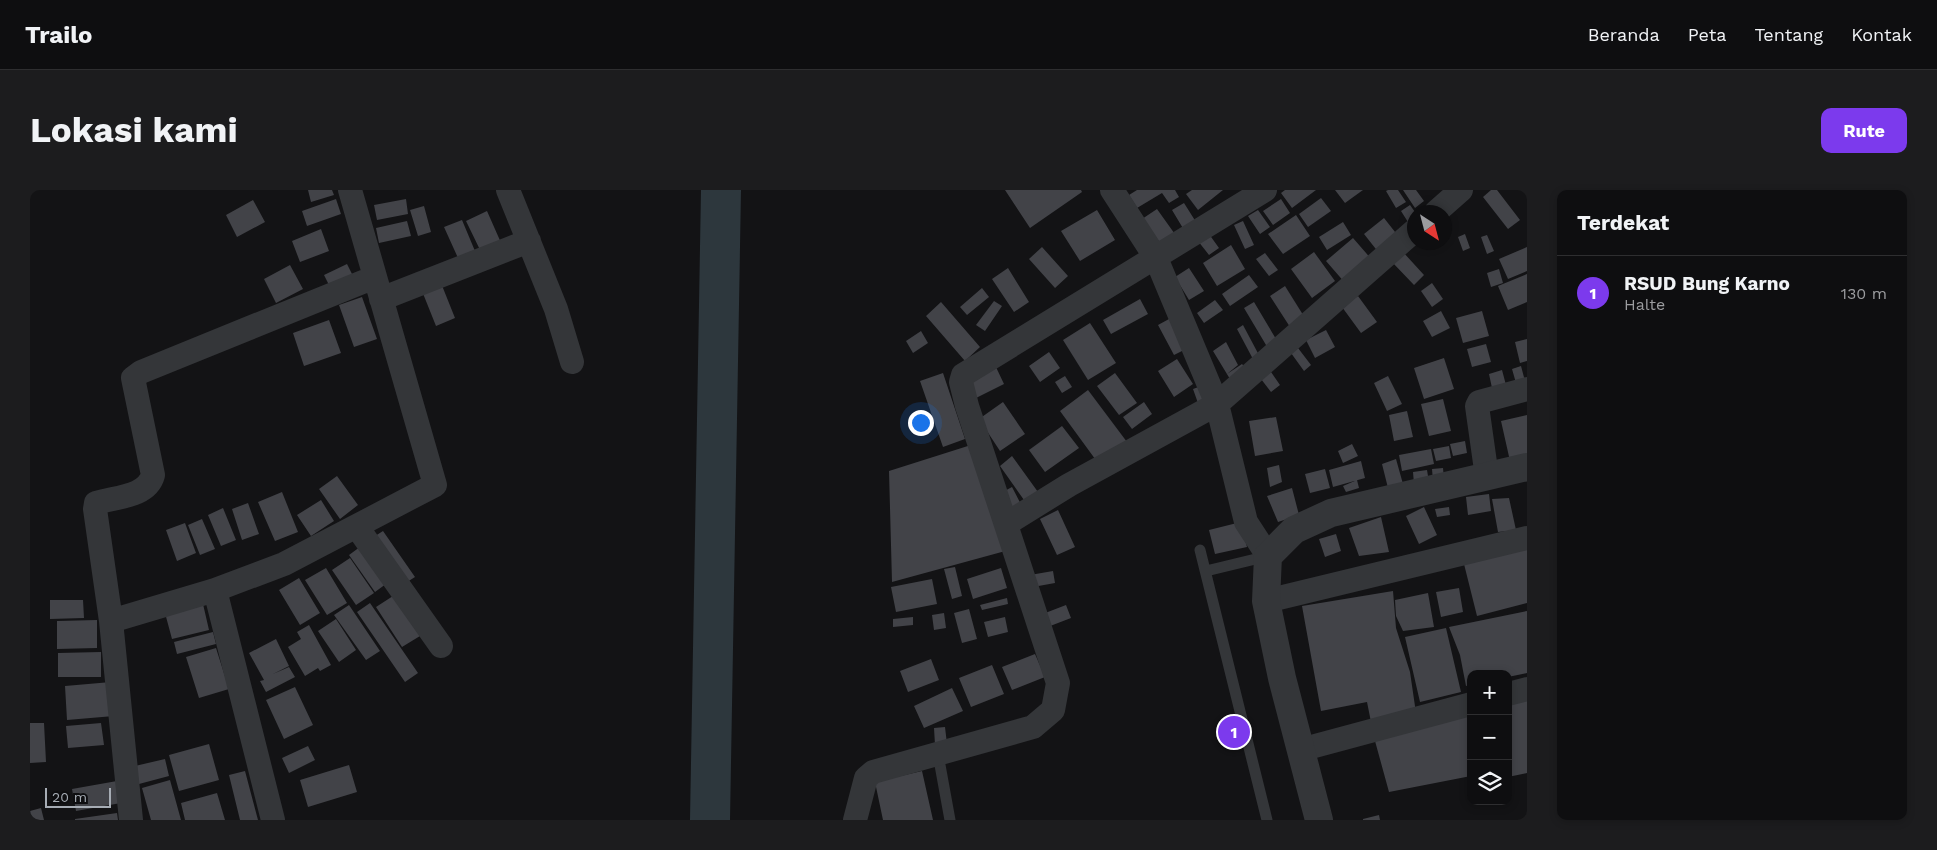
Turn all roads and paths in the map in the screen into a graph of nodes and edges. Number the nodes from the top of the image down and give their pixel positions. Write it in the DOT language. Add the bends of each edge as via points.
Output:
graph roads {
  1 [pos="350,190"];
  2 [pos="508,190"];
  3 [pos="1112,190"];
  4 [pos="1266,190"];
  5 [pos="1461,190"];
  6 [pos="1444,205"];
  7 [pos="1407,237"];
  8 [pos="528,241"];
  9 [pos="1156,258"];
  10 [pos="378,288"];
  11 [pos="572,362"];
  12 [pos="1527,389"];
  13 [pos="1217,404"];
  14 [pos="1527,467"];
  15 [pos="1487,477"];
  16 [pos="1006,524"];
  17 [pos="357,527"];
  18 [pos="1527,538"];
  19 [pos="1200,550"];
  20 [pos="1268,556"];
  21 [pos="1206,571"];
  22 [pos="215,590"];
  23 [pos="1266,601"];
  24 [pos="111,621"];
  25 [pos="441,646"];
  26 [pos="1527,689"];
  27 [pos="1512,693"];
  28 [pos="1467,705"];
  29 [pos="1300,750"];
  30 [pos="938,754"];
  31 [pos="131,820"];
  32 [pos="273,820"];
  33 [pos="855,820"];
  34 [pos="950,820"];
  35 [pos="1267,820"];
  36 [pos="1319,820"];
  1 -- 10 [label="street"];
  2 -- 8 [label="street"];
  3 -- 9 [label="street"];
  4 -- 9 [label="street"];
  5 -- 6 [label="street"];
  7 -- 13 [label="street"];
  8 -- 10 [label="street"];
  8 -- 11 [label="street" via="556,309"];
  9 -- 13 [label="street"];
  9 -- 16 [label="street" via="963,376 961,382"];
  10 -- 17 [label="street" via="435,485"];
  10 -- 24 [label="street" via="141,372 133,378 153,475 151,483 143,490 96,503"];
  12 -- 15 [label="street" via="1478,402"];
  13 -- 16 [label="street" via="1069,485"];
  13 -- 20 [label="street" via="1246,522"];
  14 -- 15 [label="street"];
  15 -- 20 [label="street" via="1332,513 1294,530"];
  16 -- 30 [label="street" via="1058,683 1053,710 1034,727"];
  17 -- 22 [label="street" via="284,564"];
  17 -- 25 [label="street"];
  18 -- 23 [label="street"];
  19 -- 21 [label="lane"];
  20 -- 21 [label="lane"];
  20 -- 23 [label="street"];
  21 -- 35 [label="lane"];
  22 -- 24 [label="street"];
  22 -- 32 [label="street"];
  23 -- 29 [label="street"];
  24 -- 31 [label="street"];
  26 -- 27 [label="street"];
  28 -- 29 [label="street"];
  29 -- 36 [label="street"];
  30 -- 33 [label="street" via="873,772 866,778"];
  30 -- 34 [label="lane"];
}
